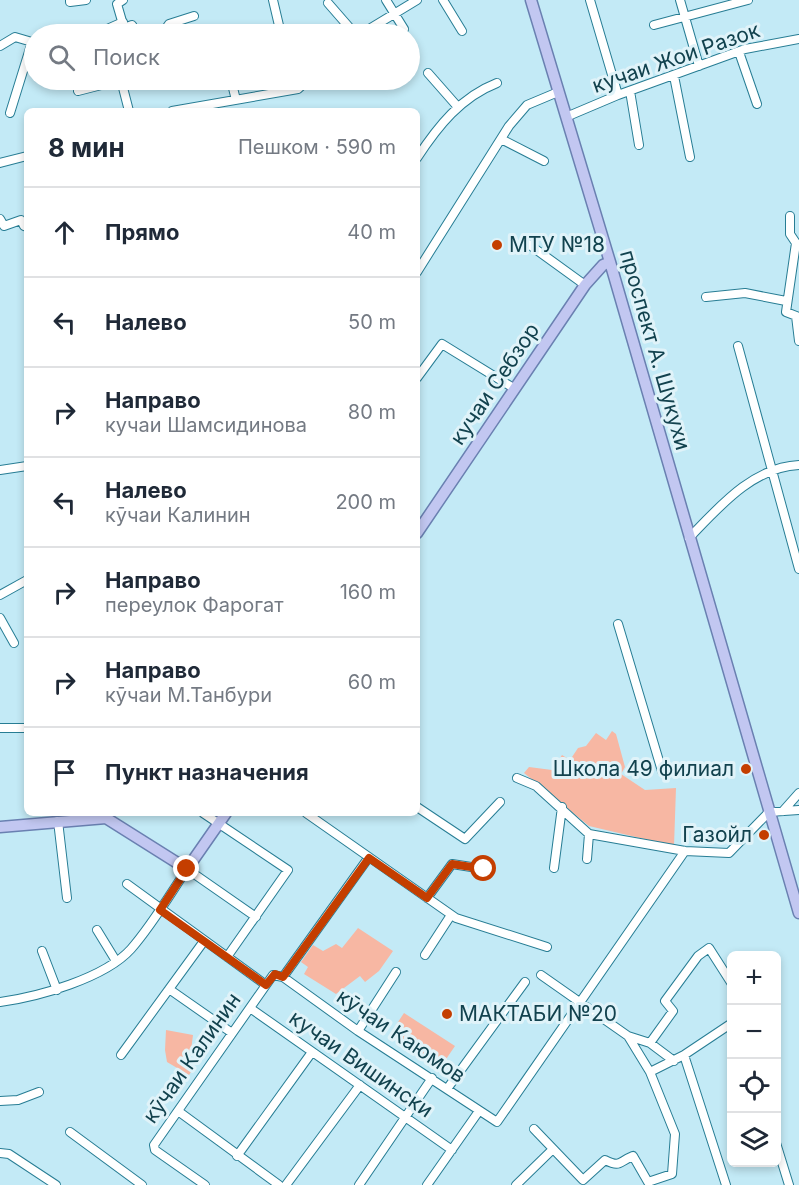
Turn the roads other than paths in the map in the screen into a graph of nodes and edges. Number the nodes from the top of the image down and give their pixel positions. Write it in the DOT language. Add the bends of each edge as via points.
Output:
graph roads {
  1 [pos="70,0"];
  2 [pos="86,0"];
  3 [pos="123,0"];
  4 [pos="273,0"];
  5 [pos="386,0"];
  6 [pos="417,0"];
  7 [pos="443,0"];
  8 [pos="531,0"];
  9 [pos="590,0"];
  10 [pos="680,0"];
  11 [pos="748,0"];
  12 [pos="328,3"];
  13 [pos="194,15"];
  14 [pos="394,15"];
  15 [pos="686,19"];
  16 [pos="124,24"];
  17 [pos="169,24"];
  18 [pos="279,24"];
  19 [pos="346,24"];
  20 [pos="378,24"];
  21 [pos="400,24"];
  22 [pos="654,26"];
  23 [pos="462,31"];
  24 [pos="799,39"];
  25 [pos="24,40"];
  26 [pos="0,46"];
  27 [pos="739,52"];
  28 [pos="699,66"];
  29 [pos="24,68"];
  30 [pos="428,73"];
  31 [pos="674,76"];
  32 [pos="497,83"];
  33 [pos="82,90"];
  34 [pos="124,90"];
  35 [pos="234,90"];
  36 [pos="288,90"];
  37 [pos="78,91"];
  38 [pos="630,91"];
  39 [pos="558,92"];
  40 [pos="618,95"];
  41 [pos="236,100"];
  42 [pos="757,104"];
  43 [pos="457,106"];
  44 [pos="128,108"];
  45 [pos="189,108"];
  46 [pos="10,113"];
  47 [pos="566,117"];
  48 [pos="501,139"];
  49 [pos="639,145"];
  50 [pos="420,147"];
  51 [pos="24,157"];
  52 [pos="690,157"];
  53 [pos="544,161"];
  54 [pos="0,163"];
  55 [pos="790,216"];
  56 [pos="0,219"];
  57 [pos="24,226"];
  58 [pos="527,243"];
  59 [pos="420,256"];
  60 [pos="427,260"];
  61 [pos="610,262"];
  62 [pos="420,268"];
  63 [pos="585,285"];
  64 [pos="706,297"];
  65 [pos="786,301"];
  66 [pos="797,316"];
  67 [pos="799,341"];
  68 [pos="738,346"];
  69 [pos="420,374"];
  70 [pos="515,390"];
  71 [pos="799,465"];
  72 [pos="24,466"];
  73 [pos="0,470"];
  74 [pos="770,470"];
  75 [pos="420,529"];
  76 [pos="689,538"];
  77 [pos="799,569"];
  78 [pos="24,582"];
  79 [pos="0,595"];
  80 [pos="0,618"];
  81 [pos="618,624"];
  82 [pos="14,644"];
  83 [pos="0,728"];
  84 [pos="24,729"];
  85 [pos="662,771"];
  86 [pos="518,778"];
  87 [pos="799,793"];
  88 [pos="500,802"];
  89 [pos="562,807"];
  90 [pos="420,809"];
  91 [pos="799,810"];
  92 [pos="783,811"];
  93 [pos="770,812"];
  94 [pos="207,816"];
  95 [pos="224,816"];
  96 [pos="310,816"];
  97 [pos="58,821"];
  98 [pos="218,824"];
  99 [pos="0,827"];
  100 [pos="589,834"];
  101 [pos="685,851"];
  102 [pos="369,858"];
  103 [pos="587,859"];
  104 [pos="554,868"];
  105 [pos="187,869"];
  106 [pos="484,869"];
  107 [pos="127,884"];
  108 [pos="67,898"];
  109 [pos="427,898"];
  110 [pos="160,910"];
  111 [pos="799,913"];
  112 [pos="451,915"];
  113 [pos="256,916"];
  114 [pos="98,930"];
  115 [pos="204,941"];
  116 [pos="547,947"];
  117 [pos="42,951"];
  118 [pos="425,956"];
  119 [pos="227,957"];
  120 [pos="116,961"];
  121 [pos="396,972"];
  122 [pos="541,975"];
  123 [pos="727,976"];
  124 [pos="283,977"];
  125 [pos="525,982"];
  126 [pos="266,985"];
  127 [pos="169,989"];
  128 [pos="57,990"];
  129 [pos="0,1002"];
  130 [pos="582,1002"];
  131 [pos="250,1008"];
  132 [pos="727,1026"];
  133 [pos="358,1031"];
  134 [pos="232,1033"];
  135 [pos="628,1036"];
  136 [pos="650,1043"];
  137 [pos="312,1052"];
  138 [pos="121,1055"];
  139 [pos="684,1055"];
  140 [pos="674,1061"];
  141 [pos="650,1072"];
  142 [pos="432,1078"];
  143 [pos="360,1085"];
  144 [pos="447,1089"];
  145 [pos="39,1092"];
  146 [pos="0,1101"];
  147 [pos="178,1111"];
  148 [pos="479,1111"];
  149 [pos="406,1117"];
  150 [pos="534,1129"];
  151 [pos="70,1132"];
  152 [pos="554,1149"];
  153 [pos="452,1150"];
  154 [pos="4,1153"];
  155 [pos="237,1156"];
  156 [pos="781,1157"];
  157 [pos="56,1185"];
  158 [pos="141,1185"];
  159 [pos="205,1185"];
  160 [pos="279,1185"];
  161 [pos="286,1185"];
  162 [pos="359,1185"];
  163 [pos="427,1185"];
  164 [pos="516,1185"];
  165 [pos="726,1185"];
  166 [pos="789,1185"];
  1 -- 2 [label="street"];
  3 -- 16 [label="street" via="117,4"];
  4 -- 18 [label="street"];
  5 -- 14 [label="street"];
  6 -- 14 [label="street"];
  7 -- 23 [label="street"];
  8 -- 39 [label="main road, проспект А. Шукухи"];
  9 -- 40 [label="street"];
  10 -- 15 [label="street"];
  11 -- 15 [label="street"];
  12 -- 19 [label="street"];
  13 -- 17 [label="street"];
  14 -- 20 [label="street"];
  14 -- 21 [label="street"];
  15 -- 22 [label="street"];
  15 -- 28 [label="street"];
  24 -- 27 [label="street, кучаи Жои Разок"];
  25 -- 26 [label="street" via="15,37"];
  27 -- 28 [label="street, кучаи Жои Разок"];
  27 -- 42 [label="street"];
  28 -- 31 [label="street, кучаи Жои Разок"];
  29 -- 46 [label="street"];
  30 -- 43 [label="street"];
  31 -- 38 [label="street, кучаи Жои Разок"];
  31 -- 52 [label="street"];
  32 -- 43 [label="street"];
  33 -- 37 [label="street"];
  34 -- 44 [label="street"];
  35 -- 41 [label="street"];
  36 -- 41 [label="street"];
  38 -- 40 [label="street, кучаи Жои Разок"];
  38 -- 49 [label="street"];
  39 -- 47 [label="main road, проспект А. Шукухи"];
  39 -- 48 [label="street" via="527,105"];
  40 -- 47 [label="street, кучаи Жои Разок"];
  41 -- 45 [label="street"];
  43 -- 50 [label="street"];
  47 -- 61 [label="main road, проспект А. Шукухи"];
  48 -- 53 [label="street"];
  48 -- 60 [label="street"];
  51 -- 54 [label="street"];
  55 -- 65 [label="street" via="790,234 796,243"];
  56 -- 57 [label="street" via="4,226 21,220"];
  58 -- 63 [label="street"];
  59 -- 60 [label="street"];
  60 -- 62 [label="street"];
  61 -- 63 [label="main road, кучаи Себзор"];
  61 -- 76 [label="main road, проспект А. Шукухи"];
  63 -- 70 [label="main road, кучаи Себзор"];
  64 -- 65 [label="street" via="745,293"];
  65 -- 66 [label="street" via="786,312"];
  66 -- 67 [label="street"];
  68 -- 74 [label="street"];
  69 -- 70 [label="street" via="442,344"];
  70 -- 75 [label="main road, кучаи Себзор"];
  71 -- 74 [label="street"];
  72 -- 73 [label="street"];
  74 -- 76 [label="street" via="727,498"];
  74 -- 77 [label="street"];
  76 -- 93 [label="main road, проспект А. Шукухи"];
  78 -- 79 [label="street"];
  80 -- 82 [label="street"];
  81 -- 85 [label="street"];
  83 -- 84 [label="street"];
  86 -- 89 [label="street" via="536,786"];
  87 -- 92 [label="street"];
  88 -- 90 [label="street" via="465,839"];
  89 -- 100 [label="street"];
  89 -- 104 [label="street"];
  91 -- 92 [label="street"];
  92 -- 93 [label="street"];
  93 -- 101 [label="street" via="729,853"];
  93 -- 111 [label="main road, проспект А. Шукухи"];
  94 -- 98 [label="street"];
  95 -- 98 [label="main road"];
  96 -- 102 [label="street"];
  97 -- 99 [label="main road"];
  97 -- 105 [label="main road" via="106,818"];
  97 -- 108 [label="street"];
  98 -- 105 [label="main road"];
  98 -- 113 [label="street" via="288,870"];
  100 -- 101 [label="street"];
  100 -- 103 [label="street"];
  101 -- 130 [label="street"];
  102 -- 109 [label="street"];
  102 -- 124 [label="street, кӯчаи Калинин"];
  105 -- 110 [label="street"];
  105 -- 113 [label="street"];
  106 -- 109 [label="street" via="452,864"];
  107 -- 110 [label="street"];
  109 -- 112 [label="street"];
  110 -- 115 [label="street"];
  110 -- 120 [label="street" via="131,949"];
  112 -- 116 [label="street"];
  112 -- 118 [label="street"];
  113 -- 119 [label="street"];
  114 -- 120 [label="street"];
  115 -- 119 [label="street"];
  115 -- 127 [label="street"];
  117 -- 128 [label="street"];
  119 -- 126 [label="street"];
  120 -- 128 [label="street"];
  121 -- 133 [label="street"];
  122 -- 130 [label="street"];
  123 -- 136 [label="street" via="709,948 698,956 665,1001 673,1011"];
  124 -- 126 [label="street, кӯчаи Калинин" via="275,974"];
  124 -- 133 [label="street, кӯчаи Каюмов"];
  125 -- 144 [label="street"];
  126 -- 131 [label="street, кӯчаи Калинин"];
  127 -- 134 [label="street"];
  127 -- 138 [label="street"];
  128 -- 129 [label="street"];
  130 -- 135 [label="street"];
  130 -- 148 [label="street, кӯчаи Каюмов" via="500,1121 495,1122"];
  131 -- 134 [label="street, кӯчаи Калинин"];
  131 -- 137 [label="street, кучаи Вишински"];
  132 -- 139 [label="street"];
  133 -- 142 [label="street, кӯчаи Каюмов"];
  134 -- 147 [label="street, кӯчаи Калинин"];
  135 -- 136 [label="street"];
  135 -- 141 [label="street"];
  136 -- 140 [label="street"];
  137 -- 143 [label="street, кучаи Вишински"];
  137 -- 155 [label="street"];
  139 -- 140 [label="street"];
  139 -- 165 [label="street"];
  140 -- 141 [label="street"];
  141 -- 152 [label="street" via="675,1134 672,1174 648,1182 633,1155 619,1164 604,1160 583,1180"];
  142 -- 144 [label="street, кӯчаи Каюмов"];
  142 -- 149 [label="street"];
  143 -- 149 [label="street, кучаи Вишински"];
  143 -- 161 [label="street"];
  144 -- 148 [label="street, кӯчаи Каюмов"];
  145 -- 146 [label="street" via="18,1100"];
  147 -- 155 [label="street"];
  147 -- 159 [label="street, кӯчаи Калинин" via="154,1144 155,1150"];
  148 -- 153 [label="street"];
  149 -- 153 [label="street, кучаи Вишински"];
  149 -- 162 [label="street"];
  150 -- 152 [label="street"];
  151 -- 158 [label="street"];
  152 -- 164 [label="street"];
  153 -- 163 [label="street"];
  154 -- 157 [label="street"];
  155 -- 160 [label="street"];
  156 -- 166 [label="street"];
}
